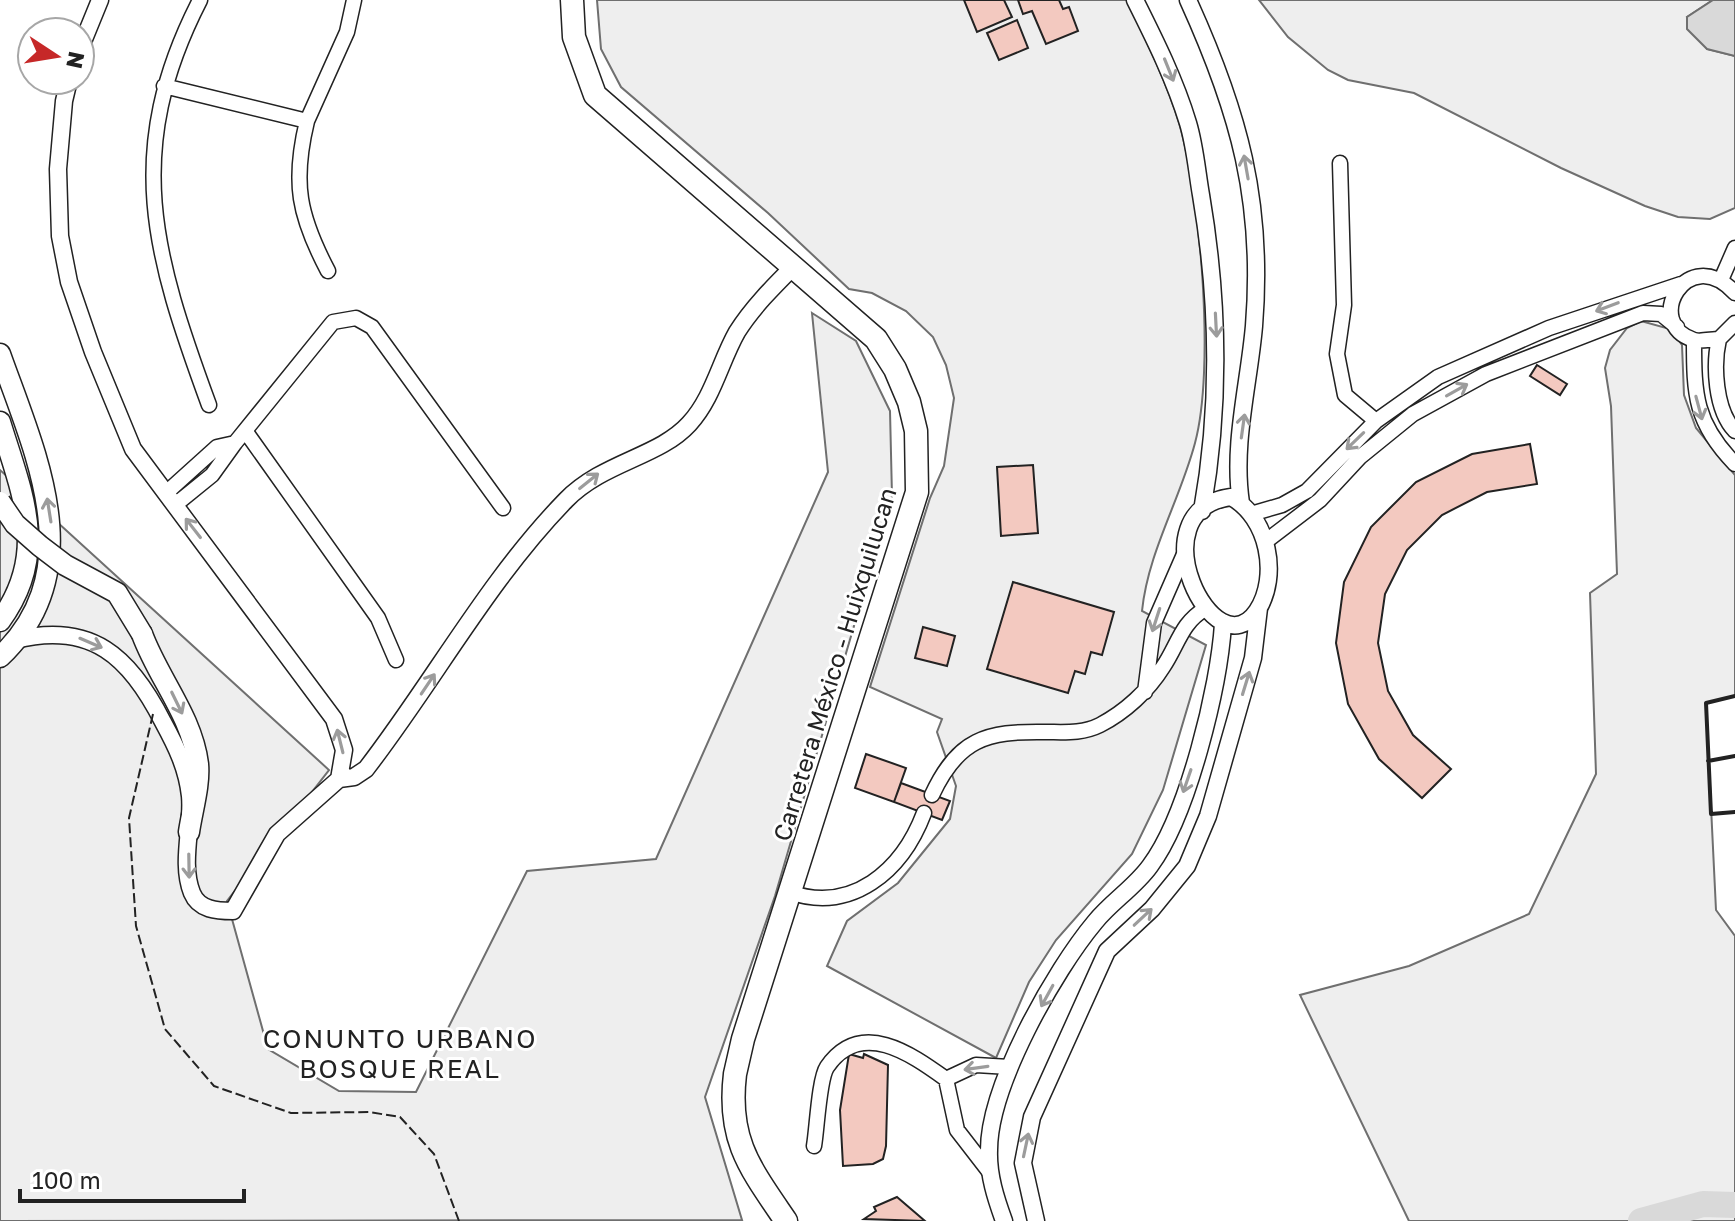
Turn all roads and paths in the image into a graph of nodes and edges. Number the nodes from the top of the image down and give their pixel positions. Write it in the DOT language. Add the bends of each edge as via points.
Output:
graph roads {
  1 [pos="200,0"];
  2 [pos="354,0"];
  3 [pos="572,0"];
  4 [pos="1135,0"];
  5 [pos="1188,0"];
  6 [pos="164,86"];
  7 [pos="67,96"];
  8 [pos="307,121"];
  9 [pos="1340,163"];
  10 [pos="1735,248"];
  11 [pos="793,267"];
  12 [pos="328,271"];
  13 [pos="1721,280"];
  14 [pos="1681,284"];
  15 [pos="1735,293"];
  16 [pos="1735,323"];
  17 [pos="1677,327"];
  18 [pos="1719,339"];
  19 [pos="1694,340"];
  20 [pos="0,354"];
  21 [pos="209,405"];
  22 [pos="1376,421"];
  23 [pos="0,422"];
  24 [pos="1735,431"];
  25 [pos="246,432"];
  26 [pos="1735,464"];
  27 [pos="171,499"];
  28 [pos="0,502"];
  29 [pos="503,508"];
  30 [pos="1246,509"];
  31 [pos="1202,511"];
  32 [pos="1265,542"];
  33 [pos="1185,552"];
  34 [pos="1259,608"];
  35 [pos="1205,609"];
  36 [pos="0,621"];
  37 [pos="1223,624"];
  38 [pos="15,640"];
  39 [pos="0,657"];
  40 [pos="396,660"];
  41 [pos="1145,692"];
  42 [pos="339,779"];
  43 [pos="932,795"];
  44 [pos="924,813"];
  45 [pos="189,832"];
  46 [pos="789,892"];
  47 [pos="1009,1067"];
  48 [pos="946,1079"];
  49 [pos="814,1146"];
  50 [pos="992,1174"];
  51 [pos="786,1221"];
  52 [pos="1004,1221"];
  53 [pos="1036,1221"];
  1 -- 6 [label="street"];
  2 -- 8 [label="street" via="347,32"];
  3 -- 11 [label="main road, Carretera México - Huixquilucan" via="574,37 595,95"];
  4 -- 31 [label="street, one-way" via="1168,66 1189,126 1212,262 1216,395"];
  30 -- 5 [label="street, one-way" via="1238,461 1256,305 1254,227 1240,129"];
  6 -- 8 [label="street"];
  6 -- 21 [label="street" via="153,180 158,241 172,304"];
  7 -- 27 [label="street" via="58,169 60,236 69,282 133,449"];
  8 -- 12 [label="street" via="298,189 306,230"];
  9 -- 22 [label="street" via="1344,305 1337,354 1345,395"];
  10 -- 13 [label="street"];
  42 -- 11 [label="street, one-way" via="366,769 506,571 568,497 599,473 674,438 706,401 737,332"];
  11 -- 46 [label="main road, Carretera México - Huixquilucan" via="876,339 895,369 909,402 917,492"];
  13 -- 14 [label="street" via="1703,275"];
  13 -- 15 [label="street"];
  14 -- 17 [label="street" via="1670,313"];
  14 -- 22 [label="street, one-way" via="1549,328 1438,377"];
  16 -- 18 [label="street"];
  17 -- 19 [label="street"];
  32 -- 17 [label="street, one-way" via="1320,500 1360,457 1413,414 1486,374 1643,313 1661,314"];
  18 -- 19 [label="street"];
  18 -- 24 [label="street" via="1718,383"];
  19 -- 26 [label="street, one-way" via="1694,391 1703,423"];
  38 -- 20 [label="main road, one-way" via="41,596 53,537 48,500"];
  22 -- 30 [label="street, one-way" via="1307,491 1282,505"];
  23 -- 36 [label="main road" via="26,504 31,544 21,585"];
  25 -- 27 [label="street" via="212,475"];
  25 -- 29 [label="street" via="333,322 356,318 372,327"];
  25 -- 40 [label="street" via="378,618"];
  42 -- 27 [label="street, one-way" via="344,750 334,719"];
  28 -- 45 [label="main road, one-way, bridge" via="40,546 117,593 142,634 190,731 198,766"];
  30 -- 31 [label="street" via="1231,497"];
  30 -- 32 [label="street"];
  31 -- 33 [label="street" via="1186,535"];
  32 -- 34 [label="street" via="1269,576"];
  33 -- 35 [label="street" via="1193,590"];
  33 -- 41 [label="street, one-way" via="1154,623"];
  34 -- 37 [label="street" via="1250,620"];
  53 -- 34 [label="street, one-way" via="1023,1163 1032,1117 1107,951 1187,866 1208,816 1253,658"];
  35 -- 37 [label="street"];
  35 -- 41 [label="street" via="1190,618"];
  37 -- 47 [label="street, one-way" via="1221,661 1170,829 1150,867 1073,949"];
  38 -- 39 [label="main road"];
  38 -- 45 [label="street, one-way" via="67,634 95,643 123,661 151,697 186,768"];
  41 -- 43 [label="street" via="1097,726 1068,734 983,737 945,766"];
  45 -- 42 [label="street, one-way" via="192,894 211,910 233,911 277,834"];
  44 -- 46 [label="street" via="903,851 862,889 829,900"];
  46 -- 51 [label="main road, Carretera México - Huixquilucan" via="743,1039 732,1101 742,1152"];
  47 -- 48 [label="street, one-way" via="976,1065"];
  47 -- 50 [label="street" via="988,1149"];
  48 -- 49 [label="street" via="912,1055 880,1042 853,1044 826,1068"];
  48 -- 50 [label="street" via="957,1130"];
  50 -- 52 [label="street"];
}
